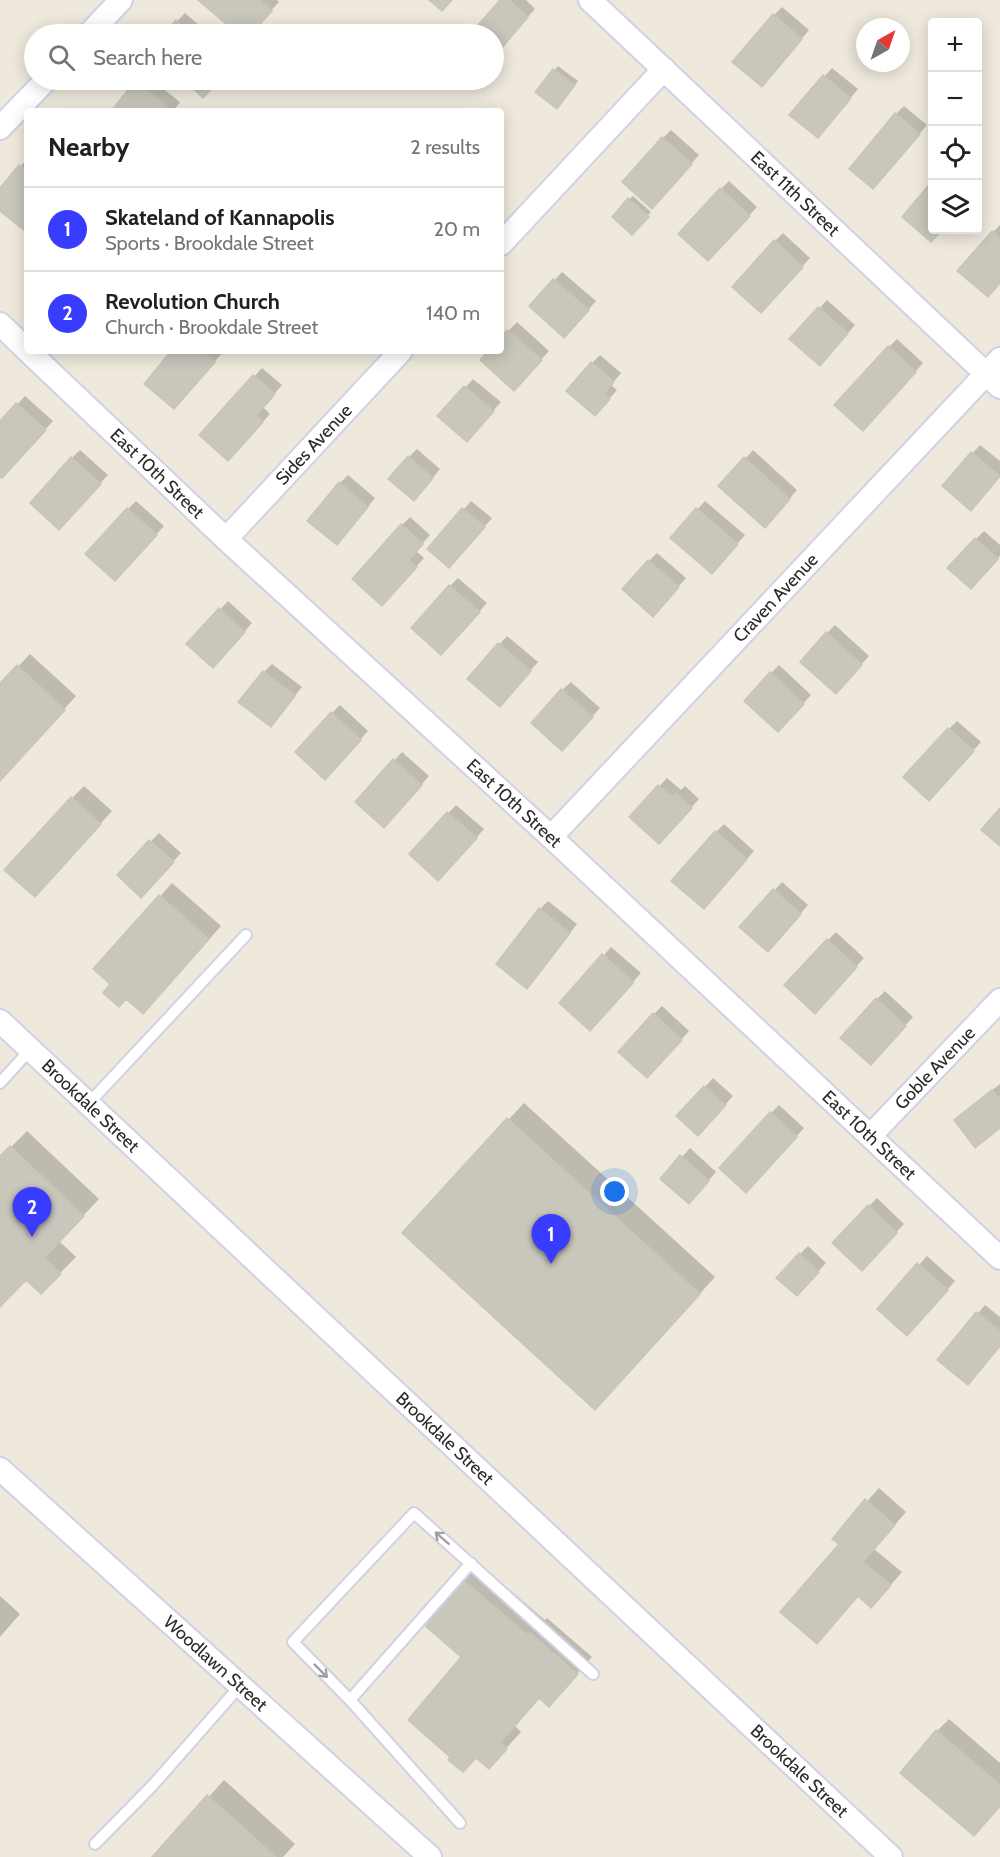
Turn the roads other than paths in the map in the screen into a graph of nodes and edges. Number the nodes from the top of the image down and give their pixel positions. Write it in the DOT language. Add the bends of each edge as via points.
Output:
graph roads {
  1 [pos="121,0"];
  2 [pos="590,0"];
  3 [pos="98,24"];
  4 [pos="664,69"];
  5 [pos="36,90"];
  6 [pos="0,128"];
  7 [pos="504,241"];
  8 [pos="0,324"];
  9 [pos="24,346"];
  10 [pos="32,354"];
  11 [pos="398,354"];
  12 [pos="995,373"];
  13 [pos="226,539"];
  14 [pos="551,837"];
  15 [pos="246,935"];
  16 [pos="1000,1000"];
  17 [pos="0,1021"];
  18 [pos="30,1050"];
  19 [pos="0,1083"];
  20 [pos="88,1104"];
  21 [pos="870,1136"];
  22 [pos="1000,1258"];
  23 [pos="0,1470"];
  24 [pos="471,1563"];
  25 [pos="593,1674"];
  26 [pos="240,1686"];
  27 [pos="350,1700"];
  28 [pos="460,1823"];
  29 [pos="95,1844"];
  30 [pos="430,1857"];
  31 [pos="891,1857"];
  1 -- 3 [label="street"];
  2 -- 4 [label="street, East 11th Street"];
  4 -- 7 [label="street"];
  4 -- 12 [label="street, East 11th Street"];
  5 -- 6 [label="street"];
  8 -- 9 [label="street, East 10th Street"];
  10 -- 13 [label="street, East 10th Street"];
  11 -- 13 [label="street, Sides Avenue"];
  12 -- 14 [label="street, Craven Avenue"];
  13 -- 14 [label="street, East 10th Street"];
  14 -- 21 [label="street, East 10th Street"];
  15 -- 20 [label="lane"];
  16 -- 21 [label="street, Goble Avenue"];
  17 -- 18 [label="street, Brookdale Street"];
  18 -- 19 [label="lane"];
  18 -- 20 [label="street, Brookdale Street"];
  20 -- 31 [label="street, Brookdale Street"];
  21 -- 22 [label="street, East 10th Street"];
  23 -- 26 [label="street, Woodlawn Street"];
  24 -- 25 [label="lane"];
  24 -- 27 [label="lane"];
  24 -- 27 [label="lane, one-way" via="414,1513 293,1642"];
  26 -- 29 [label="lane"];
  26 -- 30 [label="street, Woodlawn Street"];
  27 -- 28 [label="lane"];
}
